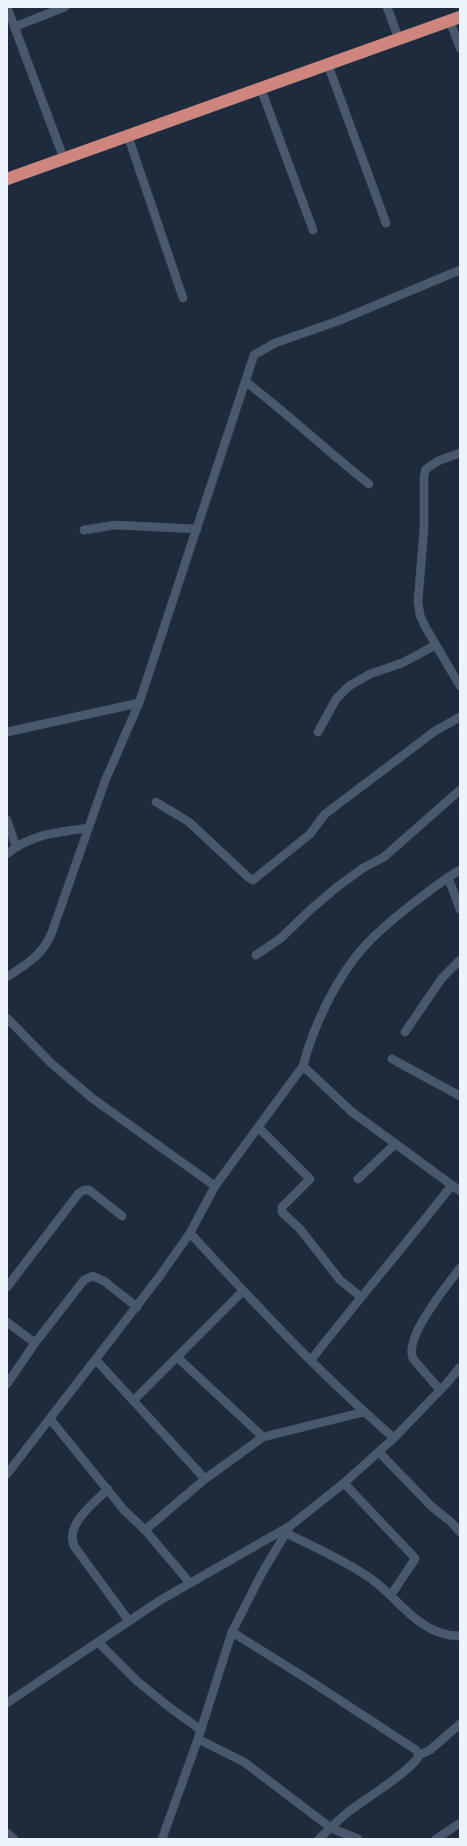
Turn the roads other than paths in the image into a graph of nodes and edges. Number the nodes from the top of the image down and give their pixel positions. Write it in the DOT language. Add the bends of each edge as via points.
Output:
graph roads {
  1 [pos="7,7"];
  2 [pos="65,7"];
  3 [pos="387,7"];
  4 [pos="455,19"];
  5 [pos="14,27"];
  6 [pos="399,39"];
  7 [pos="460,48"];
  8 [pos="328,64"];
  9 [pos="260,89"];
  10 [pos="128,136"];
  11 [pos="64,159"];
  12 [pos="7,179"];
  13 [pos="386,223"];
  14 [pos="313,230"];
  15 [pos="460,270"];
  16 [pos="183,298"];
  17 [pos="246,382"];
  18 [pos="460,453"];
  19 [pos="369,484"];
  20 [pos="197,529"];
  21 [pos="84,530"];
  22 [pos="436,645"];
  23 [pos="460,686"];
  24 [pos="139,703"];
  25 [pos="460,717"];
  26 [pos="7,732"];
  27 [pos="318,732"];
  28 [pos="460,790"];
  29 [pos="156,802"];
  30 [pos="7,820"];
  31 [pos="88,828"];
  32 [pos="16,847"];
  33 [pos="7,854"];
  34 [pos="460,870"];
  35 [pos="448,877"];
  36 [pos="460,908"];
  37 [pos="256,955"];
  38 [pos="460,960"];
  39 [pos="7,977"];
  40 [pos="7,1018"];
  41 [pos="404,1032"];
  42 [pos="392,1059"];
  43 [pos="303,1066"];
  44 [pos="460,1096"];
  45 [pos="259,1128"];
  46 [pos="395,1144"];
  47 [pos="358,1179"];
  48 [pos="452,1185"];
  49 [pos="215,1186"];
  50 [pos="460,1191"];
  51 [pos="122,1216"];
  52 [pos="190,1233"];
  53 [pos="460,1268"];
  54 [pos="7,1287"];
  55 [pos="243,1291"];
  56 [pos="361,1297"];
  57 [pos="137,1307"];
  58 [pos="7,1322"];
  59 [pos="35,1343"];
  60 [pos="177,1357"];
  61 [pos="96,1360"];
  62 [pos="311,1360"];
  63 [pos="460,1367"];
  64 [pos="7,1384"];
  65 [pos="440,1390"];
  66 [pos="133,1401"];
  67 [pos="364,1412"];
  68 [pos="50,1419"];
  69 [pos="263,1436"];
  70 [pos="394,1438"];
  71 [pos="379,1452"];
  72 [pos="7,1474"];
  73 [pos="205,1478"];
  74 [pos="344,1483"];
  75 [pos="108,1489"];
  76 [pos="145,1530"];
  77 [pos="288,1530"];
  78 [pos="460,1532"];
  79 [pos="190,1584"];
  80 [pos="391,1595"];
  81 [pos="129,1621"];
  82 [pos="232,1632"];
  83 [pos="460,1636"];
  84 [pos="98,1642"];
  85 [pos="7,1703"];
  86 [pos="460,1724"];
  87 [pos="201,1730"];
  88 [pos="198,1739"];
  89 [pos="419,1755"];
  90 [pos="460,1823"];
  91 [pos="330,1828"];
  92 [pos="7,1833"];
  93 [pos="14,1839"];
  94 [pos="162,1839"];
  95 [pos="319,1839"];
  96 [pos="358,1839"];
  97 [pos="436,1839"];
  1 -- 5 [label="street"];
  2 -- 5 [label="street"];
  3 -- 6 [label="street"];
  4 -- 6 [label="highway"];
  4 -- 7 [label="street"];
  5 -- 11 [label="street"];
  6 -- 8 [label="highway"];
  8 -- 9 [label="highway"];
  8 -- 13 [label="street"];
  9 -- 10 [label="highway"];
  9 -- 14 [label="street"];
  10 -- 11 [label="highway"];
  10 -- 16 [label="street"];
  11 -- 12 [label="highway"];
  15 -- 17 [label="street" via="338,321 262,349 254,355"];
  17 -- 19 [label="street"];
  17 -- 20 [label="street"];
  18 -- 22 [label="street" via="433,463 426,469 424,476 424,527 418,602 420,615"];
  20 -- 21 [label="street" via="115,525"];
  20 -- 24 [label="street"];
  22 -- 23 [label="street"];
  22 -- 27 [label="street" via="349,686 336,699"];
  24 -- 26 [label="street"];
  24 -- 31 [label="street"];
  25 -- 29 [label="street" via="435,731 325,814 310,834 253,880 189,822"];
  28 -- 37 [label="street" via="384,857 363,868 337,887 281,938"];
  30 -- 32 [label="street"];
  31 -- 32 [label="street" via="45,834"];
  31 -- 39 [label="street" via="47,945 39,955"];
  32 -- 33 [label="street"];
  34 -- 35 [label="street"];
  35 -- 36 [label="street"];
  35 -- 43 [label="street" via="394,918 362,949 343,975 321,1018"];
  38 -- 41 [label="street" via="442,978"];
  40 -- 49 [label="street" via="51,1063 92,1098"];
  42 -- 44 [label="street"];
  43 -- 45 [label="street"];
  43 -- 46 [label="street" via="352,1112"];
  45 -- 49 [label="street"];
  45 -- 56 [label="street" via="310,1179 282,1207 282,1212 300,1229 340,1280"];
  46 -- 47 [label="street"];
  46 -- 48 [label="street"];
  48 -- 50 [label="street"];
  48 -- 56 [label="street"];
  49 -- 52 [label="street"];
  51 -- 54 [label="street" via="89,1190 79,1193"];
  52 -- 55 [label="street"];
  52 -- 57 [label="street"];
  53 -- 65 [label="street" via="412,1343 411,1355"];
  55 -- 60 [label="street"];
  55 -- 62 [label="street"];
  56 -- 62 [label="street"];
  57 -- 59 [label="street" via="104,1281 93,1276 84,1280"];
  57 -- 61 [label="street"];
  58 -- 59 [label="street"];
  59 -- 64 [label="street"];
  60 -- 66 [label="street"];
  60 -- 69 [label="street"];
  61 -- 66 [label="street"];
  61 -- 68 [label="street"];
  62 -- 67 [label="street"];
  63 -- 65 [label="street"];
  65 -- 70 [label="street"];
  66 -- 73 [label="street"];
  67 -- 69 [label="street"];
  67 -- 70 [label="street"];
  68 -- 72 [label="street"];
  68 -- 75 [label="street"];
  69 -- 73 [label="street"];
  70 -- 71 [label="street"];
  71 -- 74 [label="street"];
  71 -- 78 [label="street"];
  73 -- 76 [label="street"];
  74 -- 77 [label="street"];
  74 -- 80 [label="street" via="414,1557"];
  75 -- 76 [label="street" via="124,1510"];
  75 -- 81 [label="street" via="78,1521 72,1540"];
  76 -- 79 [label="street"];
  77 -- 79 [label="street"];
  77 -- 80 [label="street" via="371,1579"];
  77 -- 82 [label="street"];
  79 -- 81 [label="street"];
  80 -- 83 [label="street" via="418,1622 439,1632"];
  81 -- 84 [label="street"];
  82 -- 87 [label="street"];
  82 -- 89 [label="street" via="416,1750"];
  84 -- 85 [label="street"];
  84 -- 87 [label="street" via="137,1681"];
  86 -- 89 [label="street" via="430,1750"];
  87 -- 88 [label="street"];
  88 -- 91 [label="street" via="244,1762"];
  88 -- 94 [label="street"];
  89 -- 91 [label="street" via="407,1769"];
  90 -- 97 [label="street"];
  91 -- 95 [label="street"];
  91 -- 96 [label="street"];
  92 -- 93 [label="street"];
}
